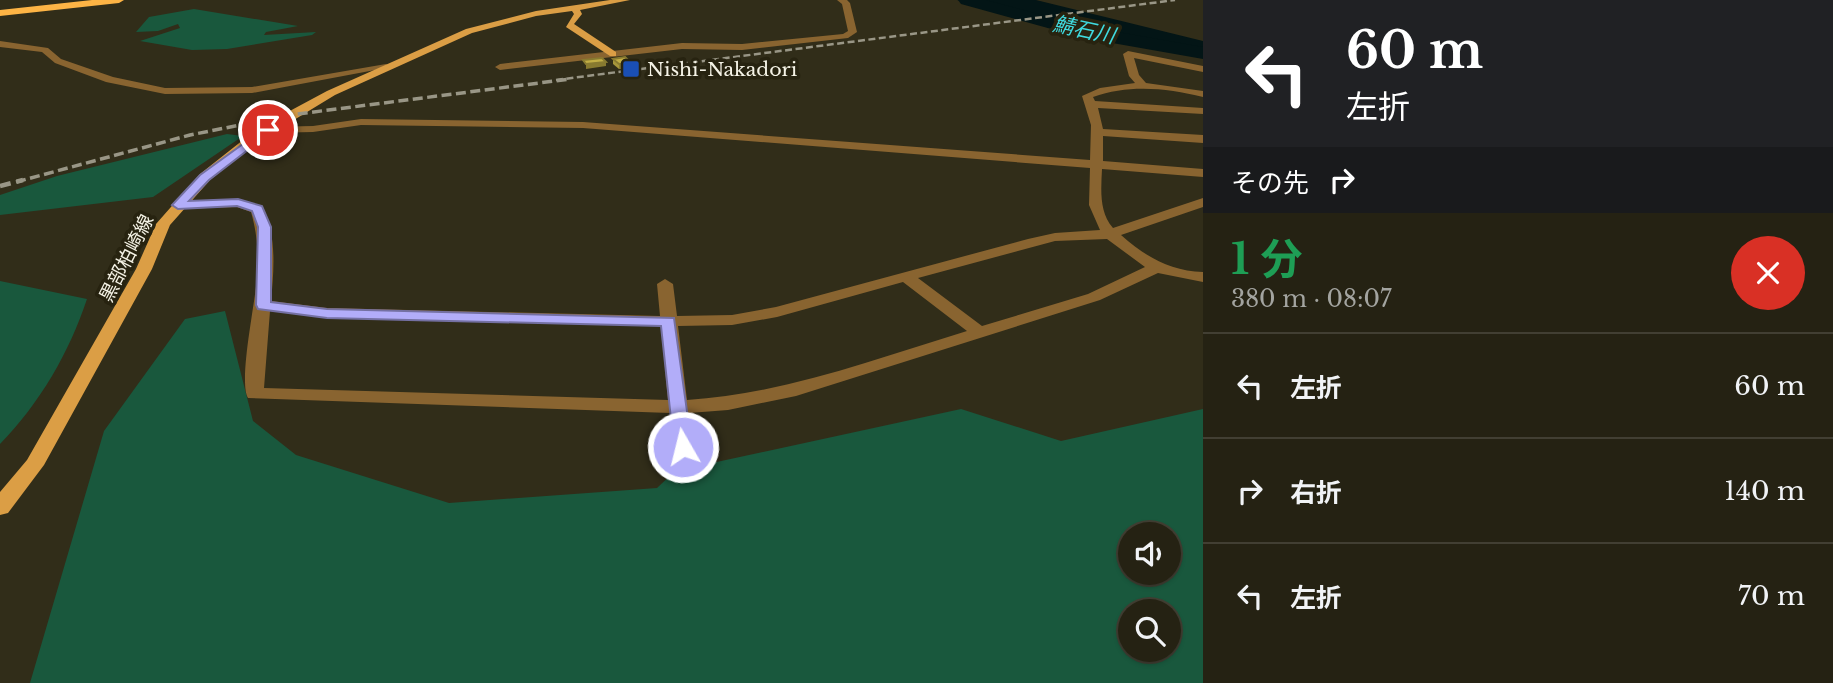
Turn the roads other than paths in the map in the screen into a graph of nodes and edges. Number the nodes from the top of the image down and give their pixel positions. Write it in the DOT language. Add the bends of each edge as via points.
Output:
graph roads {
  1 [pos="119,0"];
  2 [pos="626,0"];
  3 [pos="841,0"];
  4 [pos="575,4"];
  5 [pos="0,13"];
  6 [pos="0,44"];
  7 [pos="613,54"];
  8 [pos="386,67"];
  9 [pos="500,67"];
  10 [pos="1203,69"];
  11 [pos="1203,82"];
  12 [pos="1143,85"];
  13 [pos="1186,89"];
  14 [pos="1203,94"];
  15 [pos="1092,104"];
  16 [pos="1203,111"];
  17 [pos="268,130"];
  18 [pos="1096,132"];
  19 [pos="1203,139"];
  20 [pos="1098,165"];
  21 [pos="1203,173"];
  22 [pos="1203,202"];
  23 [pos="178,205"];
  24 [pos="1111,234"];
  25 [pos="1157,268"];
  26 [pos="906,277"];
  27 [pos="1203,277"];
  28 [pos="665,284"];
  29 [pos="263,305"];
  30 [pos="668,321"];
  31 [pos="980,333"];
  32 [pos="677,407"];
  33 [pos="683,447"];
  34 [pos="0,507"];
  1 -- 5 [label="highway"];
  2 -- 4 [label="main road, 黒部柏崎線"];
  3 -- 7 [label="street" via="846,3 853,32 845,36"];
  4 -- 7 [label="main road" via="578,14 569,25"];
  4 -- 8 [label="main road, 黒部柏崎線" via="469,31"];
  6 -- 8 [label="street" via="45,50 58,61 110,80 165,91 252,90"];
  7 -- 9 [label="street"];
  8 -- 17 [label="main road, 黒部柏崎線" via="322,97"];
  10 -- 12 [label="street" via="1128,54 1134,76"];
  11 -- 13 [label="street"];
  12 -- 13 [label="street"];
  12 -- 15 [label="street" via="1087,96"];
  13 -- 14 [label="street"];
  15 -- 16 [label="street"];
  15 -- 18 [label="street"];
  17 -- 20 [label="street" via="361,122 583,125"];
  17 -- 23 [label="main road, 黒部柏崎線" via="205,177"];
  18 -- 19 [label="street"];
  18 -- 20 [label="street"];
  20 -- 21 [label="street"];
  20 -- 24 [label="street" via="1098,216"];
  22 -- 24 [label="street"];
  23 -- 29 [label="street" via="238,203 257,209 264,227"];
  23 -- 34 [label="main road, 黒部柏崎線" via="163,224 144,269 34,466"];
  24 -- 25 [label="street"];
  24 -- 26 [label="street" via="1055,237"];
  25 -- 27 [label="street"];
  25 -- 31 [label="street" via="1094,297"];
  26 -- 30 [label="street" via="778,312 732,320"];
  26 -- 31 [label="street"];
  28 -- 30 [label="street"];
  29 -- 30 [label="street" via="327,313"];
  29 -- 32 [label="street" via="255,394"];
  30 -- 32 [label="street"];
  31 -- 32 [label="street" via="789,392 728,404"];
  32 -- 33 [label="street"];
}
